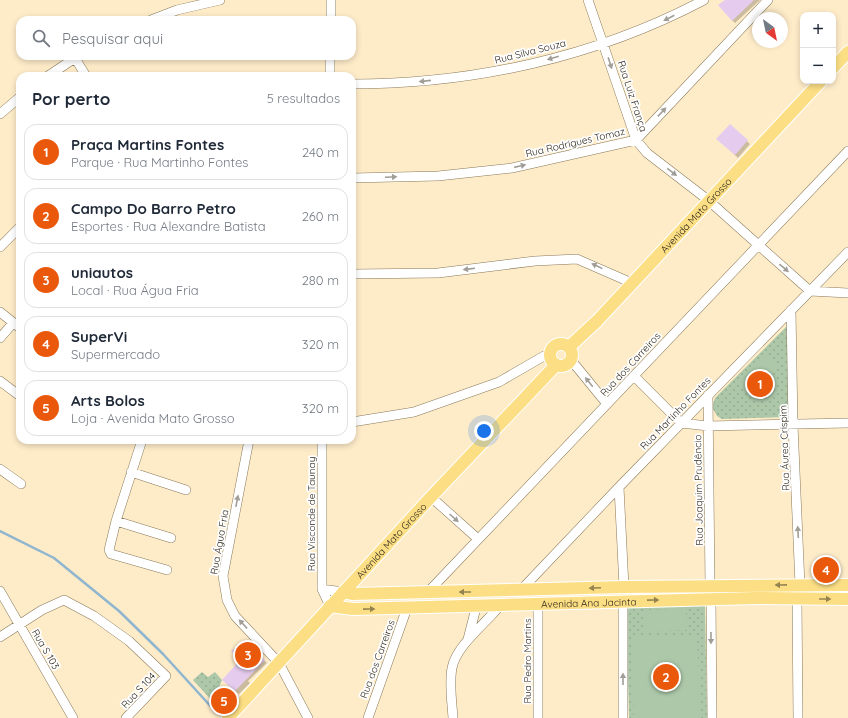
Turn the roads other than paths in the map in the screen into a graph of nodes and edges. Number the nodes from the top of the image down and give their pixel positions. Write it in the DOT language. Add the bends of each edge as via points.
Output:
graph roads {
  1 [pos="220,0"];
  2 [pos="331,0"];
  3 [pos="588,0"];
  4 [pos="704,0"];
  5 [pos="768,0"];
  6 [pos="162,16"];
  7 [pos="331,16"];
  8 [pos="604,43"];
  9 [pos="848,52"];
  10 [pos="72,60"];
  11 [pos="78,60"];
  12 [pos="330,60"];
  13 [pos="836,65"];
  14 [pos="54,72"];
  15 [pos="84,72"];
  16 [pos="330,72"];
  17 [pos="356,84"];
  18 [pos="818,84"];
  19 [pos="16,100"];
  20 [pos="0,114"];
  21 [pos="636,140"];
  22 [pos="848,152"];
  23 [pos="356,178"];
  24 [pos="708,200"];
  25 [pos="16,231"];
  26 [pos="757,245"];
  27 [pos="0,247"];
  28 [pos="848,252"];
  29 [pos="356,274"];
  30 [pos="632,283"];
  31 [pos="810,291"];
  32 [pos="848,293"];
  33 [pos="791,310"];
  34 [pos="0,312"];
  35 [pos="16,325"];
  36 [pos="0,338"];
  37 [pos="569,347"];
  38 [pos="571,360"];
  39 [pos="553,361"];
  40 [pos="634,376"];
  41 [pos="0,381"];
  42 [pos="16,393"];
  43 [pos="708,395"];
  44 [pos="607,404"];
  45 [pos="356,421"];
  46 [pos="682,423"];
  47 [pos="848,423"];
  48 [pos="793,425"];
  49 [pos="708,426"];
  50 [pos="141,444"];
  51 [pos="248,444"];
  52 [pos="322,444"];
  53 [pos="0,468"];
  54 [pos="131,472"];
  55 [pos="20,484"];
  56 [pos="619,487"];
  57 [pos="186,490"];
  58 [pos="431,497"];
  59 [pos="116,521"];
  60 [pos="171,538"];
  61 [pos="478,540"];
  62 [pos="167,570"];
  63 [pos="800,585"];
  64 [pos="848,585"];
  65 [pos="710,586"];
  66 [pos="624,587"];
  67 [pos="322,589"];
  68 [pos="574,589"];
  69 [pos="0,591"];
  70 [pos="520,591"];
  71 [pos="343,592"];
  72 [pos="428,592"];
  73 [pos="757,592"];
  74 [pos="390,593"];
  75 [pos="711,599"];
  76 [pos="797,599"];
  77 [pos="848,599"];
  78 [pos="623,601"];
  79 [pos="573,603"];
  80 [pos="477,604"];
  81 [pos="501,604"];
  82 [pos="538,604"];
  83 [pos="330,606"];
  84 [pos="390,608"];
  85 [pos="407,608"];
  86 [pos="20,625"];
  87 [pos="0,636"];
  88 [pos="468,640"];
  89 [pos="278,663"];
  90 [pos="131,717"];
  91 [pos="73,718"];
  92 [pos="228,718"];
  93 [pos="308,718"];
  94 [pos="368,718"];
  95 [pos="452,718"];
  96 [pos="538,718"];
  97 [pos="623,718"];
  98 [pos="712,718"];
  99 [pos="798,718"];
  1 -- 6 [label="street"];
  2 -- 7 [label="street"];
  3 -- 8 [label="street, Rua Luiz França"];
  4 -- 8 [label="street, Rua Silva Souza, one-way" via="665,21"];
  21 -- 5 [label="street, Rua Rodrigues Tomaz, one-way"];
  8 -- 17 [label="street, Rua Silva Souza, one-way" via="515,69 400,84"];
  8 -- 21 [label="street, Rua Luiz França, one-way"];
  9 -- 13 [label="main road"];
  10 -- 14 [label="street"];
  11 -- 15 [label="street"];
  12 -- 16 [label="street"];
  18 -- 24 [label="main road, Avenida Mato Grosso"];
  19 -- 20 [label="street"];
  23 -- 21 [label="street, Rua Rodrigues Tomaz, one-way" via="438,176 512,168"];
  21 -- 24 [label="street, Rua Luiz França, one-way" via="647,153"];
  22 -- 26 [label="street, Rua dos Carreiros"];
  24 -- 26 [label="street, Rua Luiz França"];
  24 -- 30 [label="main road, Avenida Mato Grosso"];
  25 -- 27 [label="street"];
  26 -- 31 [label="street, Rua Luiz França, one-way"];
  26 -- 40 [label="street, Rua dos Carreiros"];
  28 -- 31 [label="street, Rua Martinho Fontes"];
  30 -- 29 [label="street, one-way" via="577,259 535,261 438,273"];
  30 -- 37 [label="main road, Avenida Mato Grosso"];
  31 -- 32 [label="street"];
  31 -- 33 [label="street, Rua Martinho Fontes"];
  33 -- 43 [label="street, Rua Martinho Fontes"];
  33 -- 48 [label="street, Rua Áurea Crispim"];
  34 -- 35 [label="street"];
  35 -- 36 [label="street"];
  37 -- 38 [label="main road"];
  37 -- 39 [label="main road" via="563,344 556,345 552,350"];
  38 -- 39 [label="main road" via="563,366"];
  44 -- 38 [label="street, one-way"];
  39 -- 45 [label="street" via="544,356 498,382 414,412"];
  39 -- 58 [label="main road, Avenida Mato Grosso"];
  40 -- 44 [label="street, Rua dos Carreiros"];
  40 -- 46 [label="street"];
  41 -- 42 [label="street"];
  43 -- 46 [label="street, Rua Martinho Fontes"];
  43 -- 49 [label="street, Rua Joaquim Prudêncio"];
  44 -- 61 [label="street, Rua dos Carreiros"];
  46 -- 49 [label="street"];
  46 -- 56 [label="street, Rua Martinho Fontes"];
  47 -- 48 [label="street"];
  48 -- 49 [label="street"];
  63 -- 48 [label="street, Rua Áurea Crispim, one-way"];
  49 -- 65 [label="street, Rua Joaquim Prudêncio"];
  50 -- 54 [label="street"];
  89 -- 51 [label="street, Rua Água Fria, one-way" via="235,616 227,600 223,576"];
  52 -- 67 [label="street, Rua Visconde de Taunay"];
  53 -- 55 [label="street"];
  54 -- 57 [label="street"];
  54 -- 59 [label="street"];
  56 -- 66 [label="street"];
  56 -- 70 [label="street, Rua Martinho Fontes"];
  58 -- 61 [label="street, one-way"];
  58 -- 71 [label="main road, Avenida Mato Grosso"];
  59 -- 60 [label="street"];
  59 -- 62 [label="street" via="109,550 111,554"];
  61 -- 72 [label="street, Rua dos Carreiros"];
  63 -- 64 [label="main road, Avenida Ana Jacinta"];
  63 -- 73 [label="main road, Avenida Ana Jacinta, one-way"];
  65 -- 66 [label="main road, Avenida Ana Jacinta"];
  65 -- 73 [label="main road, Avenida Ana Jacinta"];
  66 -- 68 [label="main road, Avenida Ana Jacinta, one-way"];
  67 -- 71 [label="street"];
  67 -- 83 [label="street, Rua Visconde de Taunay"];
  68 -- 70 [label="main road, Avenida Ana Jacinta"];
  68 -- 79 [label="main road"];
  69 -- 86 [label="street, Rua S 103"];
  70 -- 72 [label="main road, Avenida Ana Jacinta, one-way"];
  71 -- 74 [label="main road, Avenida Ana Jacinta"];
  71 -- 83 [label="main road, Avenida Mato Grosso"];
  72 -- 74 [label="main road, Avenida Ana Jacinta"];
  73 -- 75 [label="main road, Avenida Ana Jacinta"];
  73 -- 76 [label="main road, Avenida Ana Jacinta"];
  74 -- 84 [label="main road"];
  78 -- 75 [label="main road, Avenida Ana Jacinta, one-way"];
  75 -- 98 [label="street, one-way"];
  76 -- 77 [label="main road, Avenida Ana Jacinta, one-way"];
  76 -- 99 [label="street"];
  78 -- 79 [label="main road, Avenida Ana Jacinta"];
  97 -- 78 [label="street, one-way"];
  79 -- 82 [label="main road, Avenida Ana Jacinta"];
  80 -- 81 [label="main road, Avenida Ana Jacinta"];
  80 -- 85 [label="main road, Avenida Ana Jacinta"];
  80 -- 88 [label="street"];
  81 -- 82 [label="main road, Avenida Ana Jacinta"];
  81 -- 88 [label="street"];
  82 -- 96 [label="street, Rua Pedro Martins"];
  83 -- 84 [label="main road, Avenida Ana Jacinta, one-way" via="352,609"];
  83 -- 89 [label="main road, Avenida Mato Grosso"];
  84 -- 85 [label="main road, Avenida Ana Jacinta"];
  85 -- 94 [label="street, Rua dos Carreiros"];
  86 -- 87 [label="street"];
  86 -- 90 [label="street, Rua S 104" via="42,610 64,600 94,616 129,641 166,676"];
  86 -- 91 [label="street, Rua S 103"];
  88 -- 95 [label="street" via="452,668"];
  89 -- 92 [label="main road, Avenida Mato Grosso"];
  89 -- 93 [label="street, Rua Água Fria"];
}
